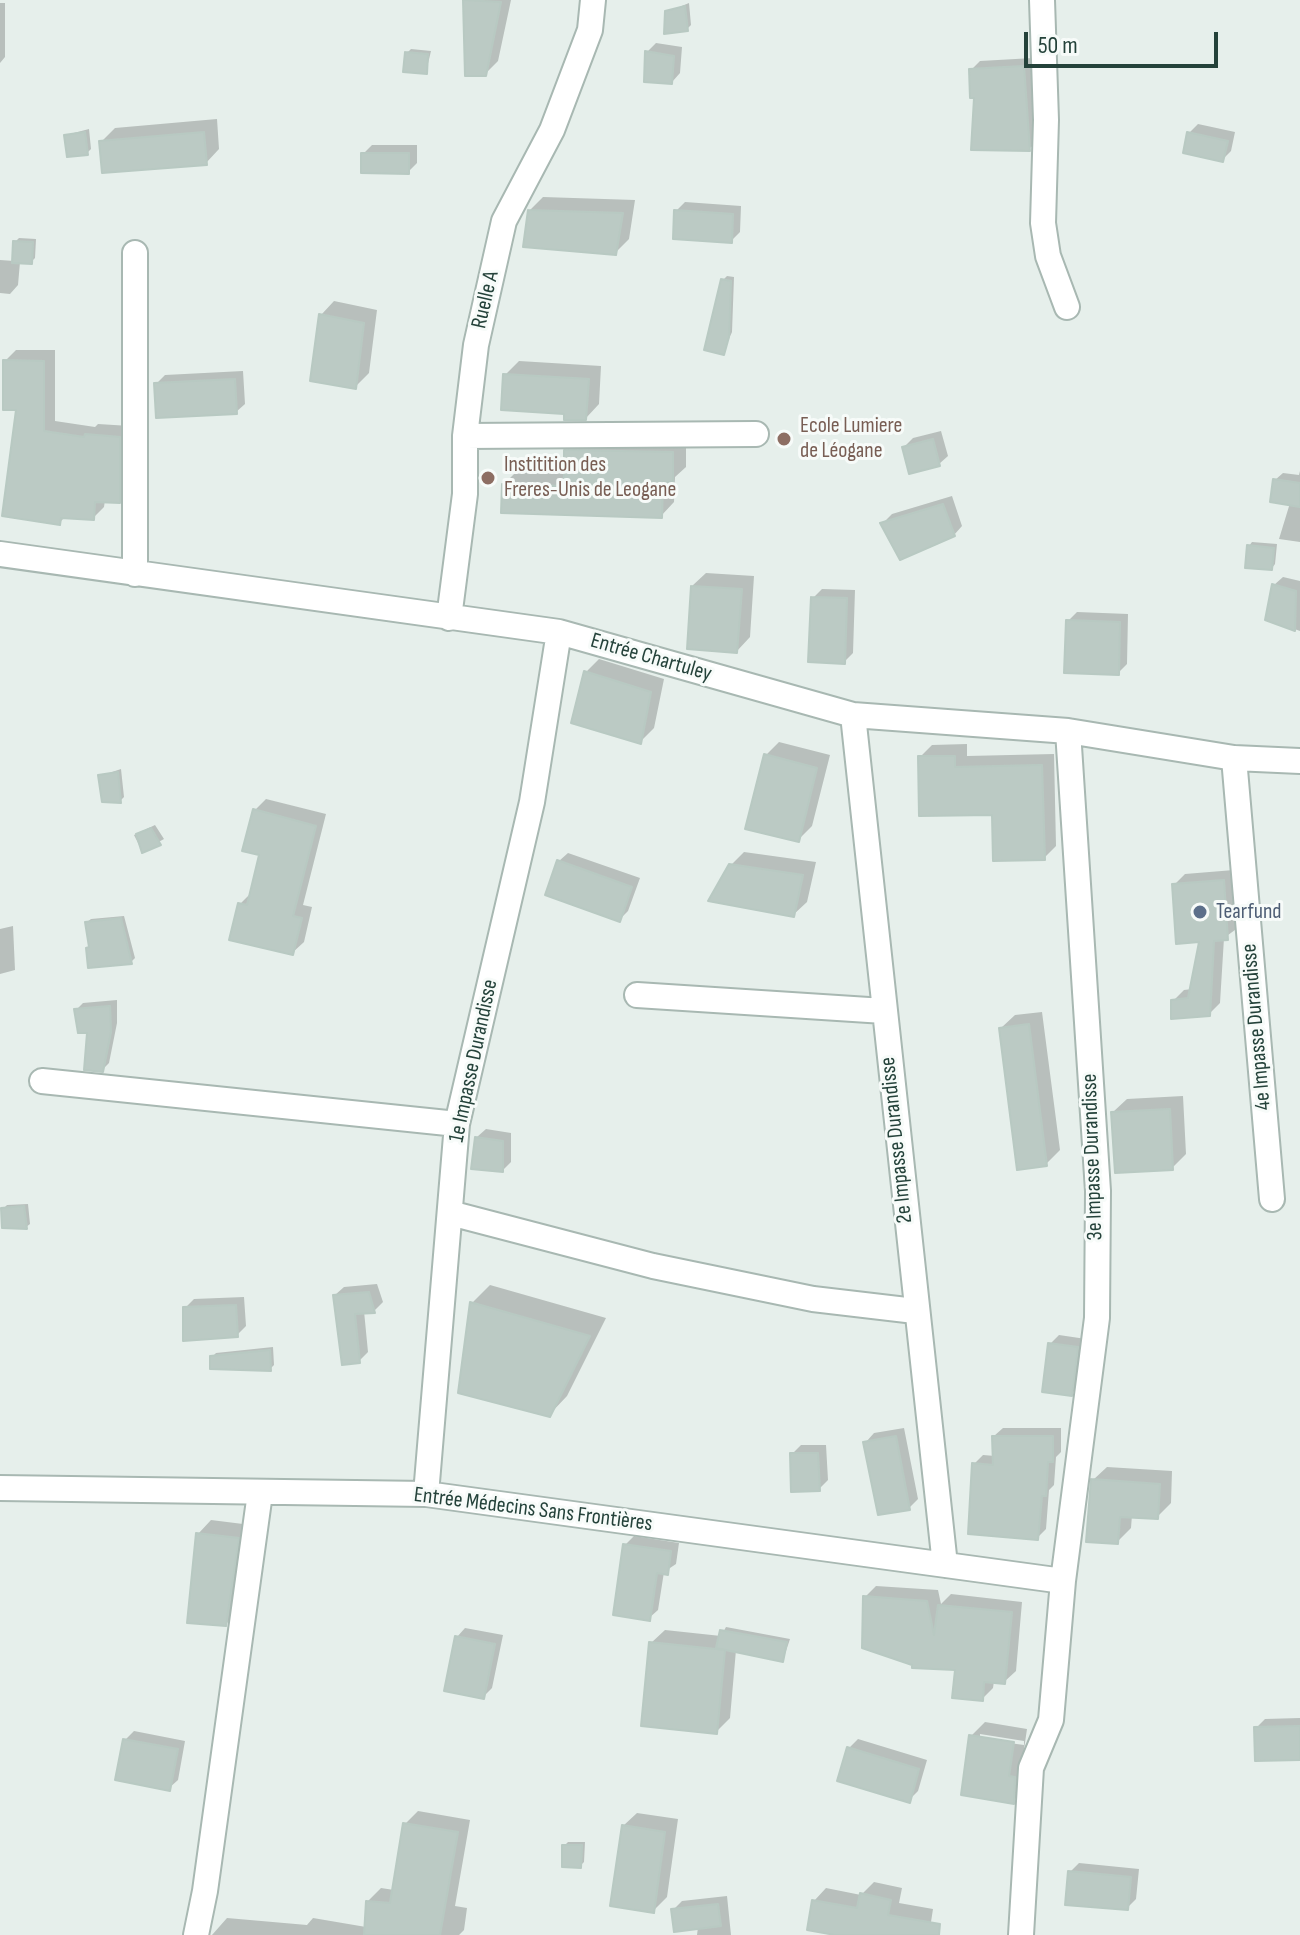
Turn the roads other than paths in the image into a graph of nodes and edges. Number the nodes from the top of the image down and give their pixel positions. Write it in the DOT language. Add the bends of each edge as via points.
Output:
graph roads {
  1 [pos="593,0"];
  2 [pos="1042,0"];
  3 [pos="135,253"];
  4 [pos="1067,307"];
  5 [pos="756,434"];
  6 [pos="465,436"];
  7 [pos="0,554"];
  8 [pos="135,574"];
  9 [pos="449,618"];
  10 [pos="559,632"];
  11 [pos="853,715"];
  12 [pos="1068,731"];
  13 [pos="1234,758"];
  14 [pos="1300,761"];
  15 [pos="637,995"];
  16 [pos="884,1011"];
  17 [pos="42,1081"];
  18 [pos="457,1124"];
  19 [pos="1272,1199"];
  20 [pos="450,1213"];
  21 [pos="915,1311"];
  22 [pos="0,1488"];
  23 [pos="260,1493"];
  24 [pos="426,1494"];
  25 [pos="945,1565"];
  26 [pos="1063,1581"];
  27 [pos="196,1935"];
  28 [pos="1021,1935"];
  1 -- 6 [label="street, Ruelle A" via="590,30 552,130 504,221 476,345"];
  2 -- 4 [label="street" via="1043,223 1048,256"];
  3 -- 8 [label="street"];
  5 -- 6 [label="street"];
  6 -- 9 [label="street, Ruelle A" via="465,494"];
  7 -- 8 [label="street, Entrée Chartuley"];
  8 -- 9 [label="street, Entrée Chartuley"];
  9 -- 10 [label="street, Entrée Chartuley"];
  10 -- 11 [label="street, Entrée Chartuley"];
  10 -- 18 [label="street, 1e Impasse Durandisse" via="532,802"];
  11 -- 12 [label="street, Entrée Chartuley"];
  11 -- 16 [label="street, 2e Impasse Durandisse"];
  12 -- 13 [label="street, Entrée Chartuley"];
  12 -- 26 [label="street, 3e Impasse Durandisse" via="1098,1191 1097,1318"];
  13 -- 14 [label="street, Entrée Chartuley"];
  13 -- 19 [label="street, 4e Impasse Durandisse"];
  15 -- 16 [label="street"];
  16 -- 21 [label="street, 2e Impasse Durandisse"];
  17 -- 18 [label="street"];
  18 -- 20 [label="street, 1e Impasse Durandisse"];
  20 -- 21 [label="street" via="653,1266 813,1299"];
  20 -- 24 [label="street, 1e Impasse Durandisse"];
  21 -- 25 [label="street, 2e Impasse Durandisse"];
  22 -- 23 [label="street, Entrée Médecins Sans Frontières"];
  23 -- 24 [label="street, Entrée Médecins Sans Frontières"];
  23 -- 27 [label="street"];
  24 -- 25 [label="street, Entrée Médecins Sans Frontières"];
  25 -- 26 [label="street, Entrée Médecins Sans Frontières"];
  26 -- 28 [label="street, 3e Impasse Durandisse" via="1051,1720 1031,1768"];
}
